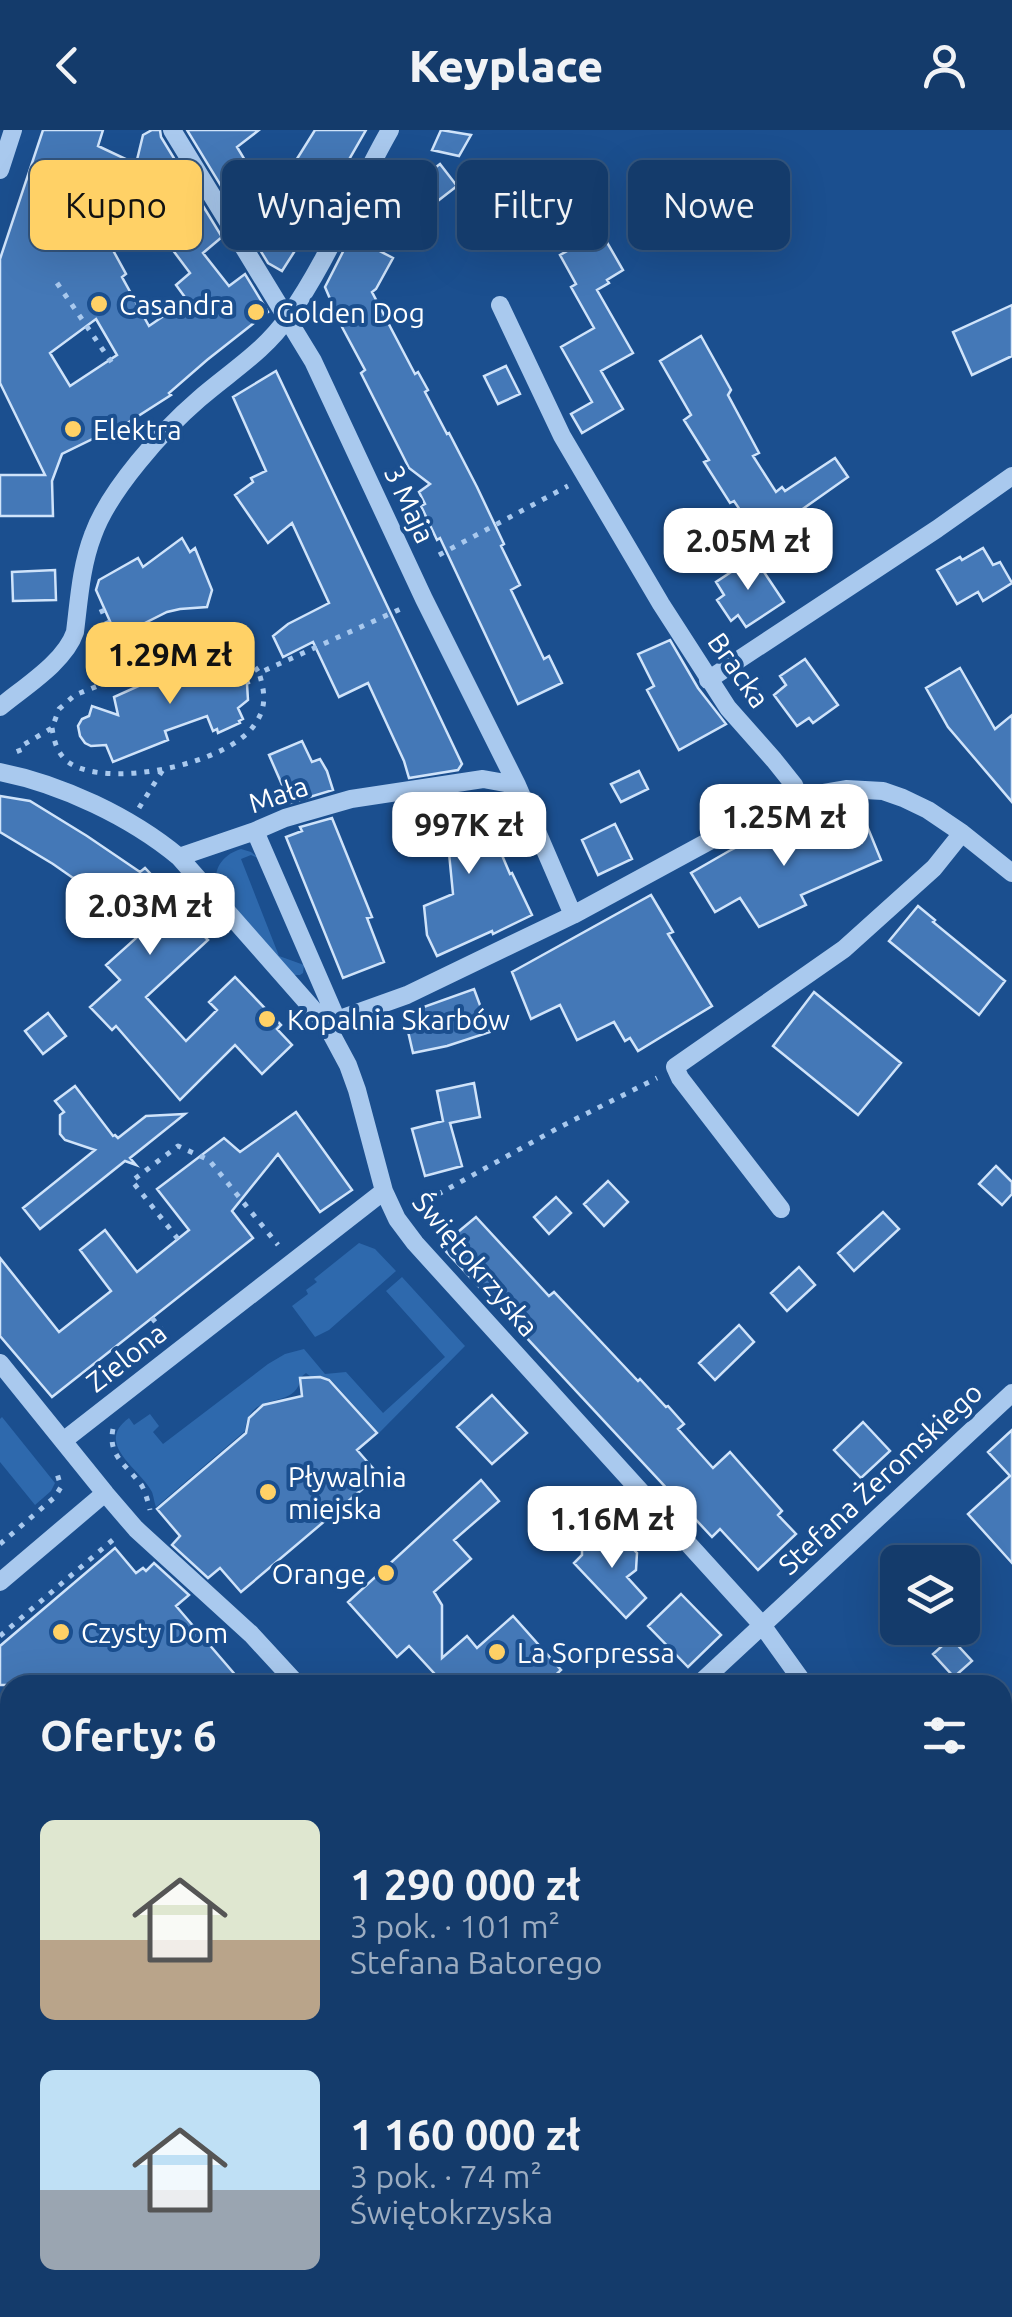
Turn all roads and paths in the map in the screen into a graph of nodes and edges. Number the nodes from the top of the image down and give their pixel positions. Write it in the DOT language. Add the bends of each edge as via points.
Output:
graph roads {
  1 [pos="14,130"];
  2 [pos="172,130"];
  3 [pos="390,130"];
  4 [pos="0,170"];
  5 [pos="57,283"];
  6 [pos="500,305"];
  7 [pos="288,318"];
  8 [pos="114,366"];
  9 [pos="1012,476"];
  10 [pos="584,478"];
  11 [pos="439,555"];
  12 [pos="424,599"];
  13 [pos="100,605"];
  14 [pos="259,673"];
  15 [pos="119,678"];
  16 [pos="708,680"];
  17 [pos="0,707"];
  18 [pos="52,728"];
  19 [pos="0,758"];
  20 [pos="0,772"];
  21 [pos="20,776"];
  22 [pos="516,785"];
  23 [pos="800,797"];
  24 [pos="255,831"];
  25 [pos="962,833"];
  26 [pos="179,856"];
  27 [pos="1012,873"];
  28 [pos="573,915"];
  29 [pos="332,1022"];
  30 [pos="674,1067"];
  31 [pos="384,1191"];
  32 [pos="412,1208"];
  33 [pos="780,1210"];
  34 [pos="178,1240"];
  35 [pos="283,1252"];
  36 [pos="152,1318"];
  37 [pos="168,1338"];
  38 [pos="0,1363"];
  39 [pos="1012,1393"];
  40 [pos="118,1420"];
  41 [pos="63,1441"];
  42 [pos="48,1459"];
  43 [pos="105,1493"];
  44 [pos="152,1515"];
  45 [pos="118,1536"];
  46 [pos="0,1544"];
  47 [pos="0,1582"];
  48 [pos="762,1625"];
  49 [pos="0,1636"];
  50 [pos="289,1675"];
  51 [pos="709,1675"];
  52 [pos="798,1675"];
  1 -- 4 [label="street"];
  2 -- 7 [label="street, 3 Maja"];
  3 -- 7 [label="street"];
  5 -- 8 [label="path"];
  6 -- 10 [label="street, Bracka"];
  7 -- 12 [label="street, 3 Maja"];
  7 -- 17 [label="street" via="258,352 196,401 130,474 93,534 72,643"];
  9 -- 16 [label="street"];
  10 -- 11 [label="path"];
  10 -- 16 [label="street, Bracka"];
  12 -- 14 [label="path"];
  12 -- 22 [label="street, 3 Maja"];
  13 -- 15 [label="path"];
  14 -- 15 [label="path" via="234,646 211,641"];
  14 -- 18 [label="path" via="265,693 255,725 232,746 190,763 92,771 66,760"];
  15 -- 18 [label="path" via="75,696"];
  16 -- 23 [label="street, Bracka"];
  18 -- 21 [label="path" via="18,748"];
  19 -- 21 [label="street"];
  20 -- 21 [label="street, Świętokrzyska"];
  21 -- 26 [label="street, Świętokrzyska" via="131,822"];
  22 -- 24 [label="street, Mała" via="484,780 352,799"];
  22 -- 28 [label="street, 3 Maja"];
  23 -- 25 [label="street" via="883,790"];
  23 -- 28 [label="street"];
  24 -- 26 [label="street, Mała"];
  24 -- 29 [label="street"];
  25 -- 27 [label="street"];
  25 -- 30 [label="street" via="934,868 844,949"];
  26 -- 29 [label="street, Świętokrzyska"];
  28 -- 29 [label="street" via="407,995"];
  29 -- 31 [label="street, Świętokrzyska"];
  30 -- 32 [label="path"];
  30 -- 33 [label="street"];
  31 -- 41 [label="street, Zielona"];
  31 -- 48 [label="street, Świętokrzyska" via="432,1262"];
  34 -- 35 [label="path" via="132,1181 178,1146 209,1160"];
  36 -- 37 [label="path"];
  38 -- 41 [label="street"];
  39 -- 48 [label="street, Stefana Żeromskiego"];
  40 -- 44 [label="path" via="112,1450 140,1484"];
  41 -- 43 [label="street"];
  42 -- 46 [label="path" via="62,1486"];
  43 -- 47 [label="street"];
  43 -- 50 [label="street"];
  45 -- 49 [label="path"];
  48 -- 51 [label="street, Stefana Żeromskiego"];
  48 -- 52 [label="street, Świętokrzyska"];
}
